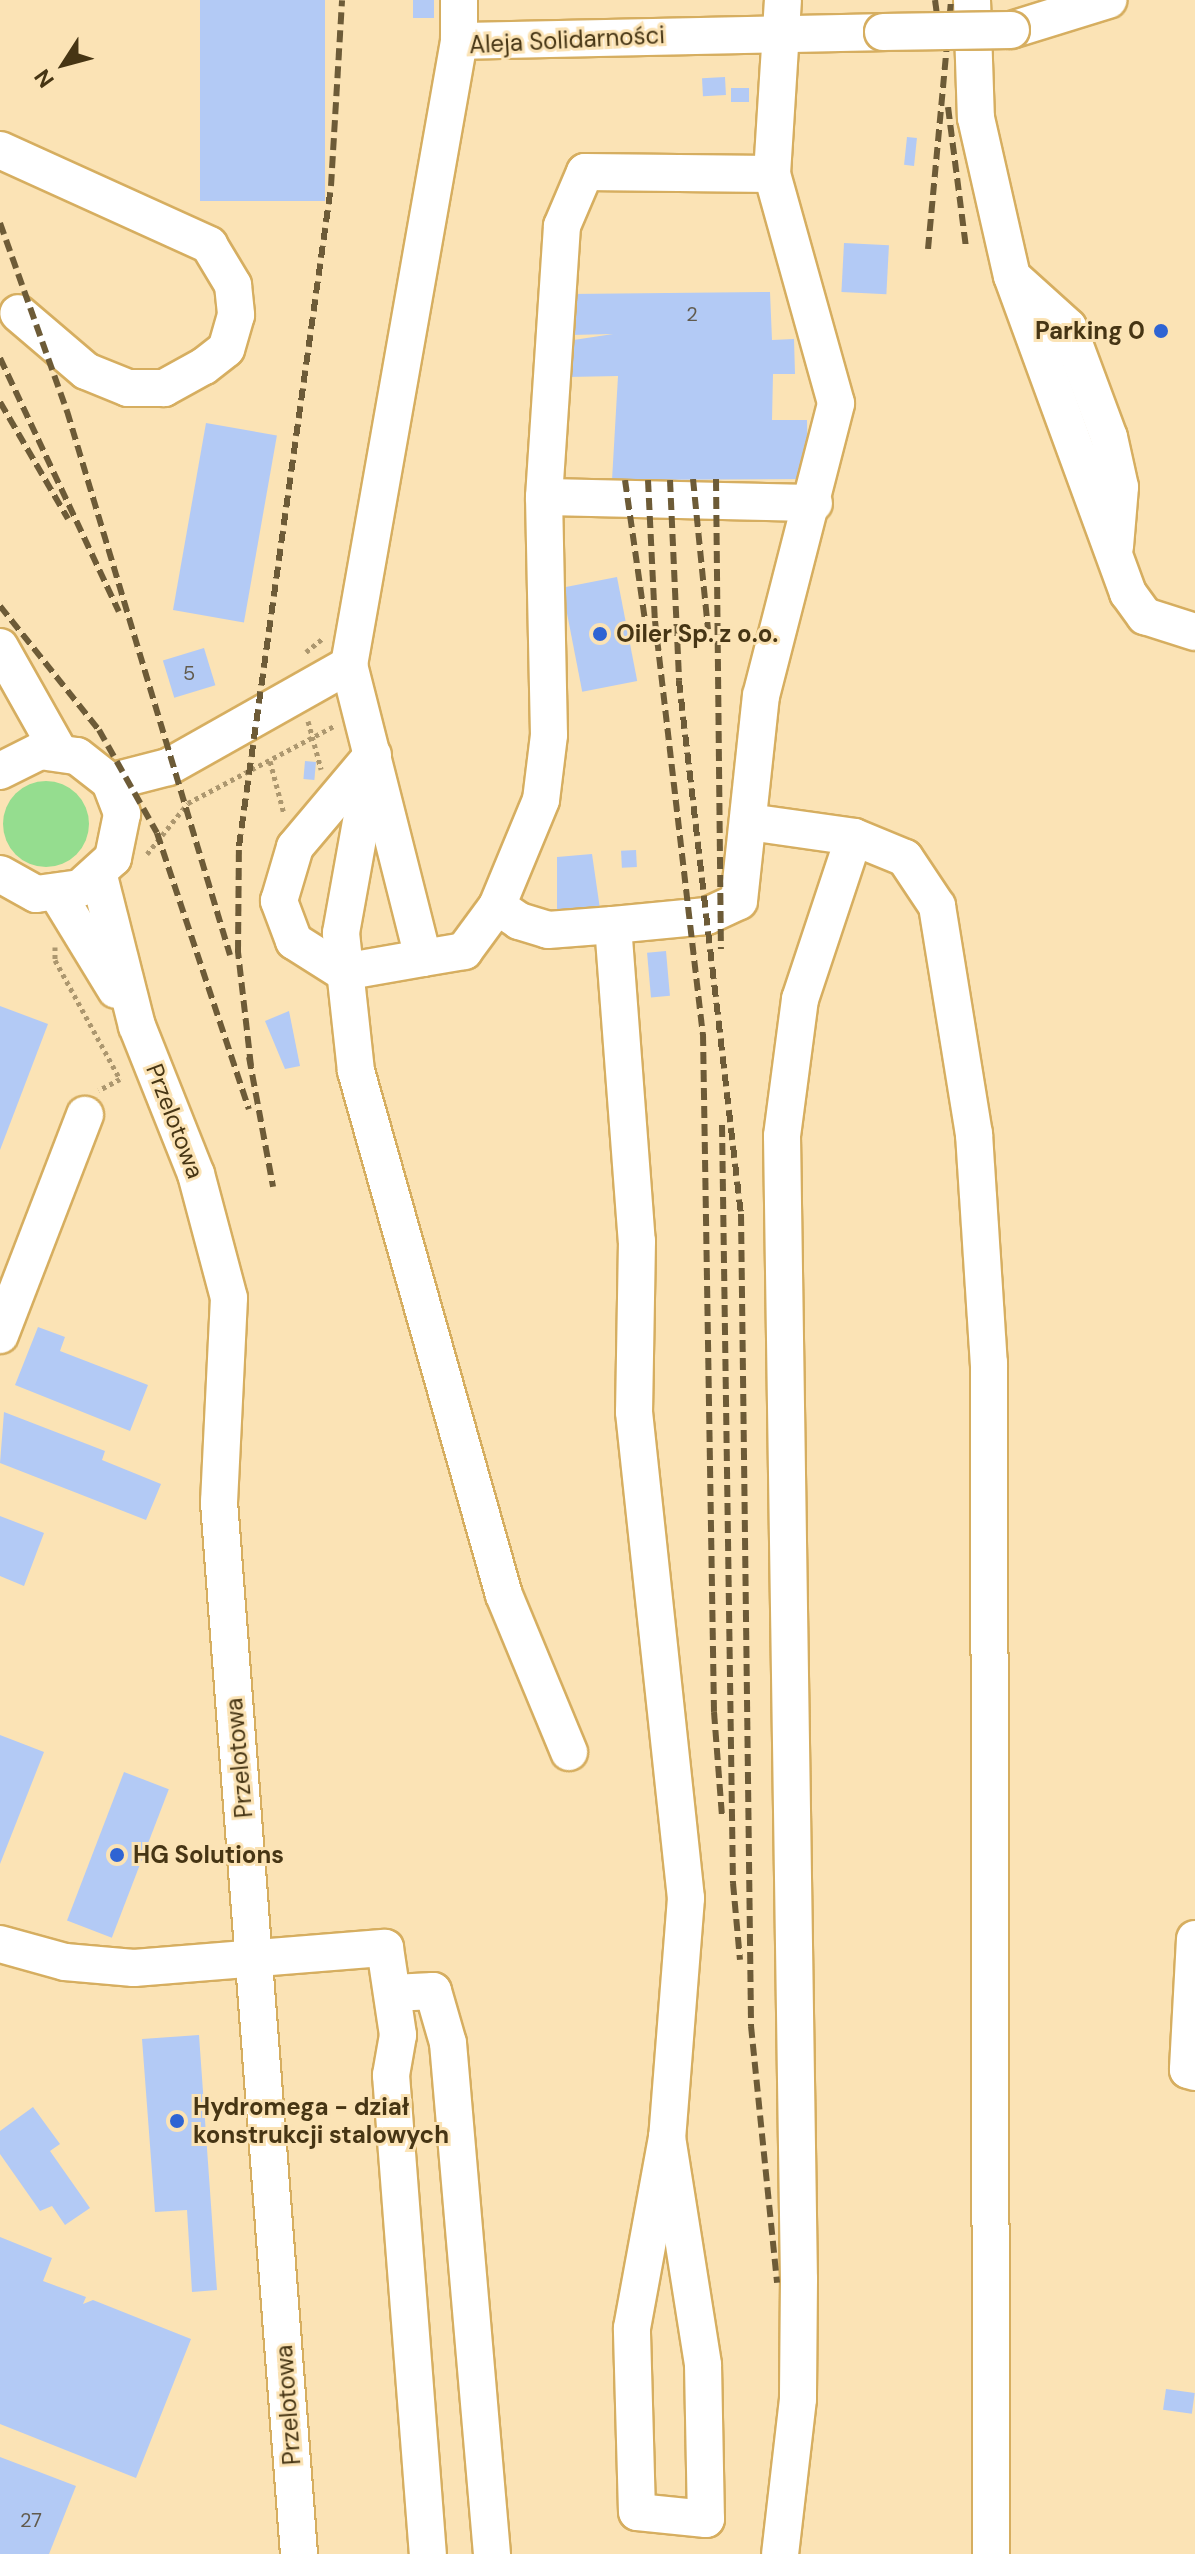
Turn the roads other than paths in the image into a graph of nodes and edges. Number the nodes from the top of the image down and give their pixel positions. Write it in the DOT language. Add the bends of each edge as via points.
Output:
graph roads {
  1 [pos="459,0"];
  2 [pos="972,0"];
  3 [pos="1108,0"];
  4 [pos="784,16"];
  5 [pos="459,41"];
  6 [pos="0,150"];
  7 [pos="772,174"];
  8 [pos="18,313"];
  9 [pos="544,497"];
  10 [pos="814,503"];
  11 [pos="1195,632"];
  12 [pos="0,647"];
  13 [pos="349,665"];
  14 [pos="373,755"];
  15 [pos="27,759"];
  16 [pos="116,798"];
  17 [pos="749,822"];
  18 [pos="854,837"];
  19 [pos="0,874"];
  20 [pos="99,876"];
  21 [pos="58,895"];
  22 [pos="497,906"];
  23 [pos="613,925"];
  24 [pos="423,958"];
  25 [pos="343,972"];
  26 [pos="137,1026"];
  27 [pos="85,1115"];
  28 [pos="0,1335"];
  29 [pos="569,1752"];
  30 [pos="1195,1939"];
  31 [pos="0,1944"];
  32 [pos="255,1957"];
  33 [pos="393,1993"];
  34 [pos="1195,2072"];
  35 [pos="667,2137"];
  36 [pos="299,2554"];
  37 [pos="428,2554"];
  38 [pos="492,2554"];
  39 [pos="780,2554"];
  40 [pos="991,2554"];
  1 -- 5 [label="street"];
  2 -- 11 [label="street" via="979,133 1012,276 1114,556 1145,616"];
  3 -- 4 [label="street, Aleja Solidarności, bridge" via="1011,30 883,32"];
  4 -- 5 [label="street, Aleja Solidarności"];
  4 -- 7 [label="street"];
  5 -- 13 [label="street, Aleja Solidarności"];
  6 -- 8 [label="street" via="209,245 233,285 236,315 226,349 204,366 164,388 128,388 86,371"];
  7 -- 9 [label="street" via="585,172 562,226"];
  7 -- 10 [label="street" via="836,403"];
  9 -- 10 [label="street"];
  9 -- 22 [label="street" via="549,735 541,800"];
  10 -- 17 [label="street" via="761,696"];
  12 -- 15 [label="street" via="21,682"];
  13 -- 14 [label="street"];
  13 -- 16 [label="street"];
  14 -- 24 [label="street"];
  14 -- 25 [label="street" via="346,894"];
  14 -- 25 [label="street" via="295,847 279,901 294,941"];
  15 -- 16 [label="street" via="96,766"];
  16 -- 20 [label="street" via="121,837"];
  17 -- 18 [label="street"];
  17 -- 23 [label="street" via="742,888 732,909"];
  18 -- 39 [label="street" via="800,999 782,1136 799,2279 798,2399"];
  18 -- 40 [label="street" via="905,858 937,906 974,1134 989,1363"];
  19 -- 21 [label="street" via="36,894"];
  20 -- 21 [label="street"];
  20 -- 26 [label="street, Przelotowa"];
  21 -- 26 [label="street, Przelotowa"];
  22 -- 23 [label="street" via="548,930"];
  22 -- 24 [label="street" via="464,951"];
  23 -- 35 [label="street" via="637,1241 634,1412 686,1898"];
  24 -- 25 [label="street"];
  25 -- 29 [label="street" via="368,1134 504,1595"];
  26 -- 32 [label="street, Przelotowa" via="196,1174 229,1298 219,1502"];
  27 -- 28 [label="street"];
  30 -- 34 [label="street" via="1188,2070"];
  31 -- 32 [label="street" via="99,1966"];
  32 -- 33 [label="street" via="385,1948"];
  32 -- 36 [label="street, Przelotowa"];
  33 -- 37 [label="street" via="398,2035 391,2075"];
  33 -- 38 [label="street" via="428,1988 443,2010 460,2136"];
  35 -- 35 [label="street" via="703,2365 706,2519 637,2512 632,2328"];
}
